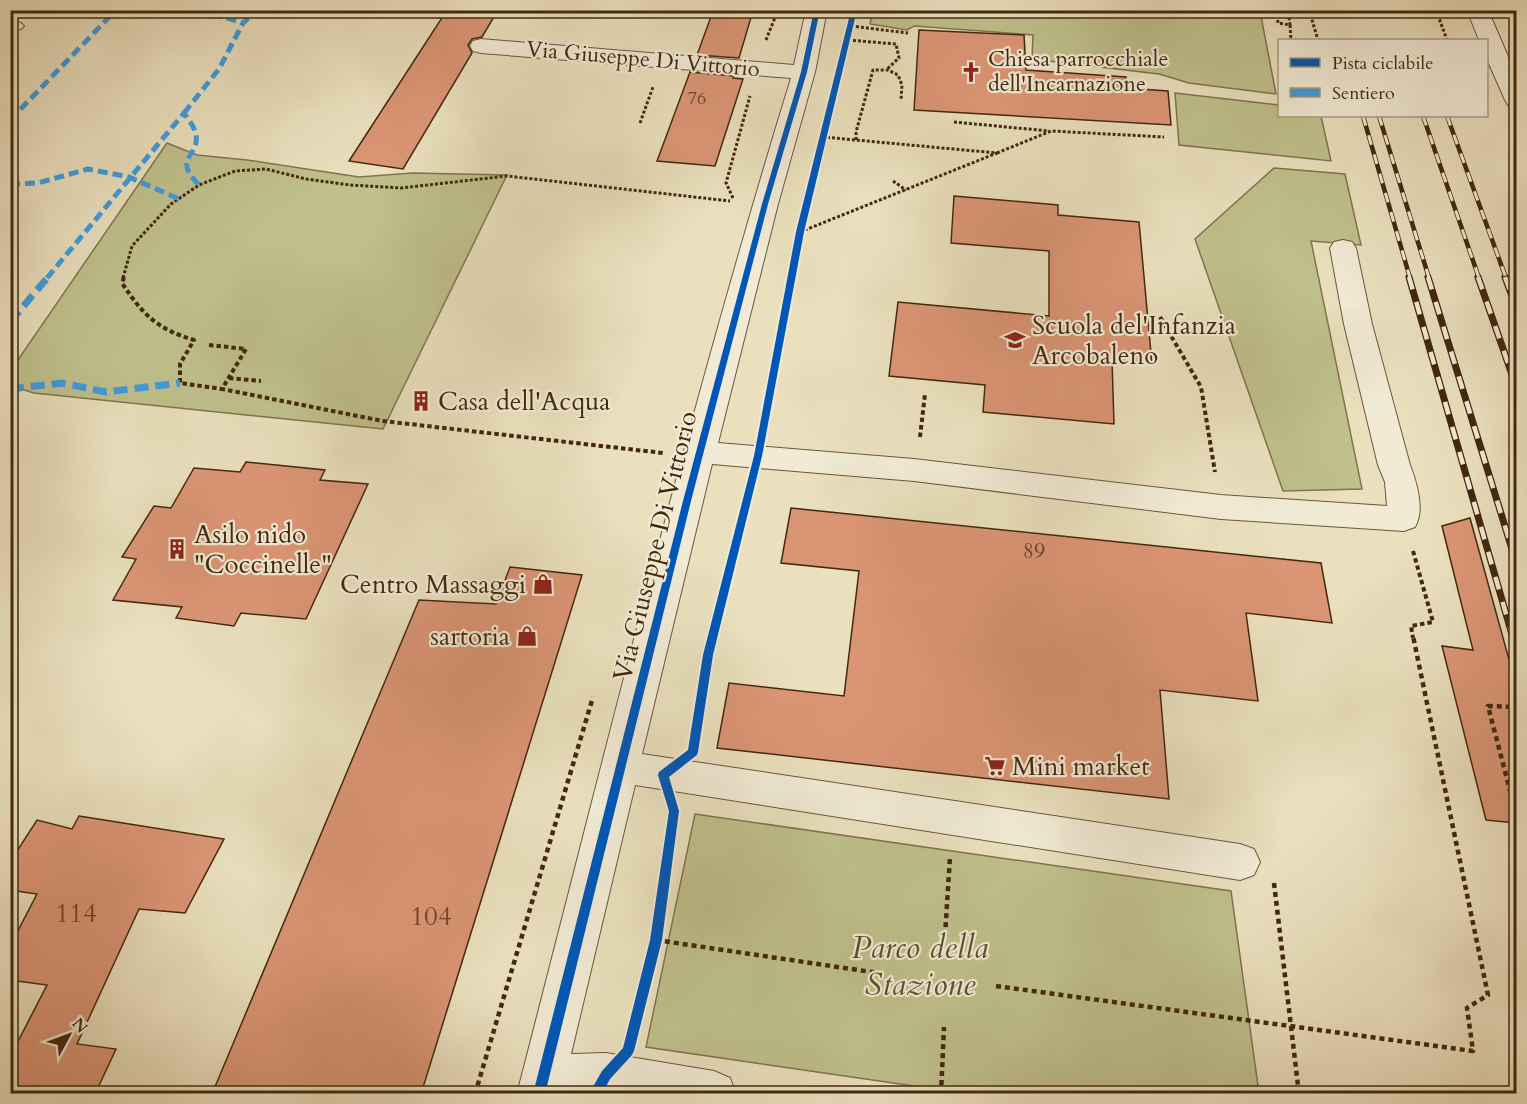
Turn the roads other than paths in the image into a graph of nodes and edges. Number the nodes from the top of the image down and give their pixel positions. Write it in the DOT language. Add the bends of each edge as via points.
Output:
graph roads {
  1 [pos="817,10"];
  2 [pos="1477,10"];
  3 [pos="481,46"];
  4 [pos="804,72"];
  5 [pos="1516,97"];
  6 [pos="1343,248"];
  7 [pos="701,452"];
  8 [pos="621,766"];
  9 [pos="1240,862"];
  10 [pos="541,1085"];
  11 [pos="714,1094"];
  1 -- 4 [label="street, Via Giuseppe Di Vittorio"];
  2 -- 5 [label="street"];
  3 -- 4 [label="street, Via Giuseppe Di Vittorio"];
  4 -- 7 [label="street, Via Giuseppe Di Vittorio" via="765,204"];
  6 -- 7 [label="street" via="1358,324 1401,482 1404,519 1221,507 914,471"];
  7 -- 8 [label="street, Via Giuseppe Di Vittorio"];
  8 -- 9 [label="street"];
  8 -- 10 [label="street, Via Giuseppe Di Vittorio"];
  10 -- 11 [label="street" via="606,1075"];
}
